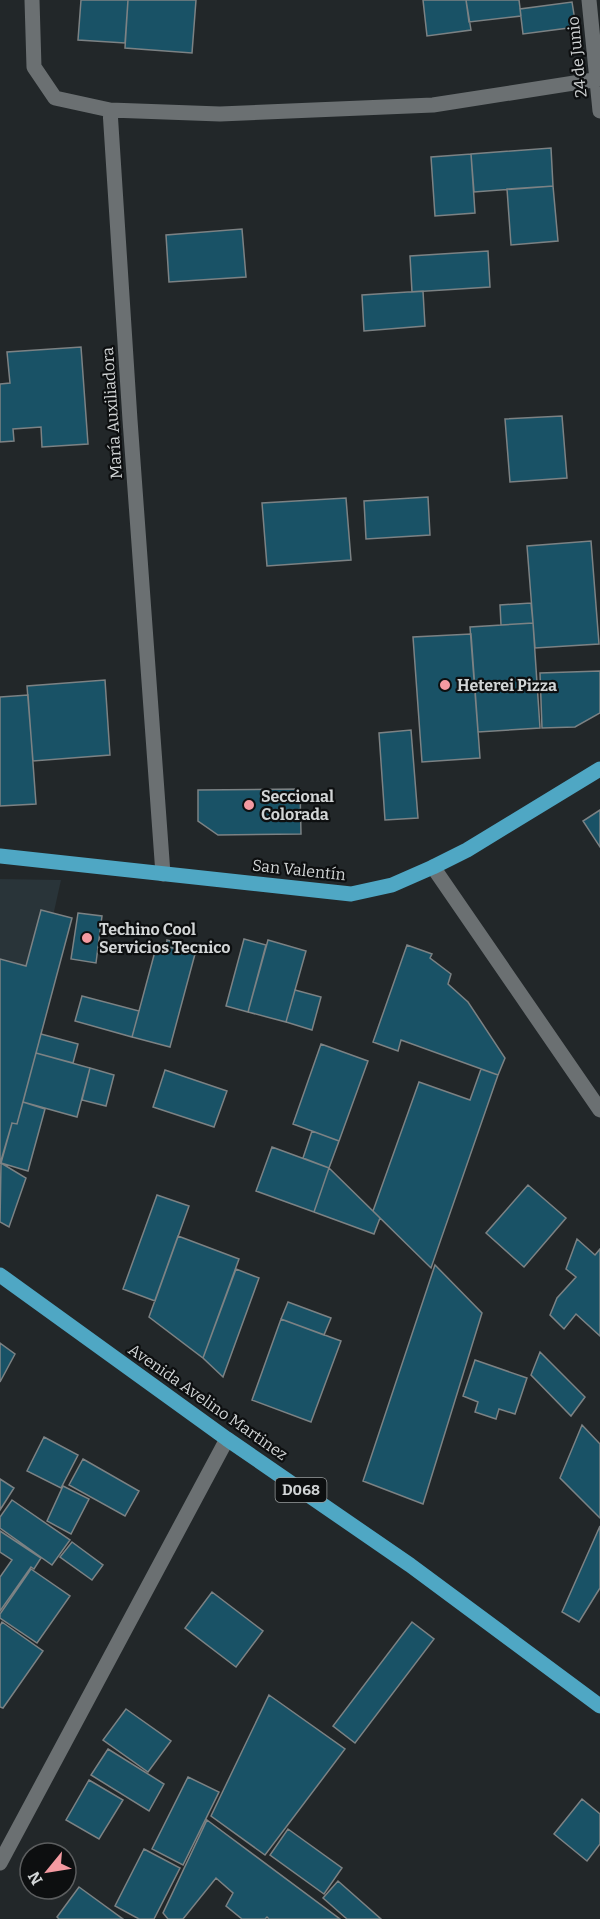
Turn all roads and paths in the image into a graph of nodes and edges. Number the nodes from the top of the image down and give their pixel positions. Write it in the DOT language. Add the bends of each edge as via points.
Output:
graph roads {
  1 [pos="32,0"];
  2 [pos="589,0"];
  3 [pos="599,79"];
  4 [pos="110,110"];
  5 [pos="600,111"];
  6 [pos="600,769"];
  7 [pos="0,856"];
  8 [pos="433,867"];
  9 [pos="163,874"];
  10 [pos="600,1110"];
  11 [pos="0,1275"];
  12 [pos="227,1438"];
  13 [pos="600,1706"];
  14 [pos="0,1863"];
  1 -- 4 [label="street" via="34,67 55,98"];
  2 -- 3 [label="street, 24 de Junio"];
  3 -- 4 [label="street" via="433,105 220,114"];
  3 -- 5 [label="street, 24 de Junio"];
  4 -- 9 [label="street, María Auxiliadora"];
  6 -- 8 [label="main road, San Valentín"];
  7 -- 9 [label="main road, San Valentín"];
  8 -- 9 [label="main road, San Valentín" via="392,885 351,894"];
  8 -- 10 [label="street"];
  11 -- 12 [label="main road, Avenida Avelino Martinez / D068"];
  12 -- 13 [label="main road, Avenida Avelino Martinez / D068" via="410,1565"];
  12 -- 14 [label="street"];
}
